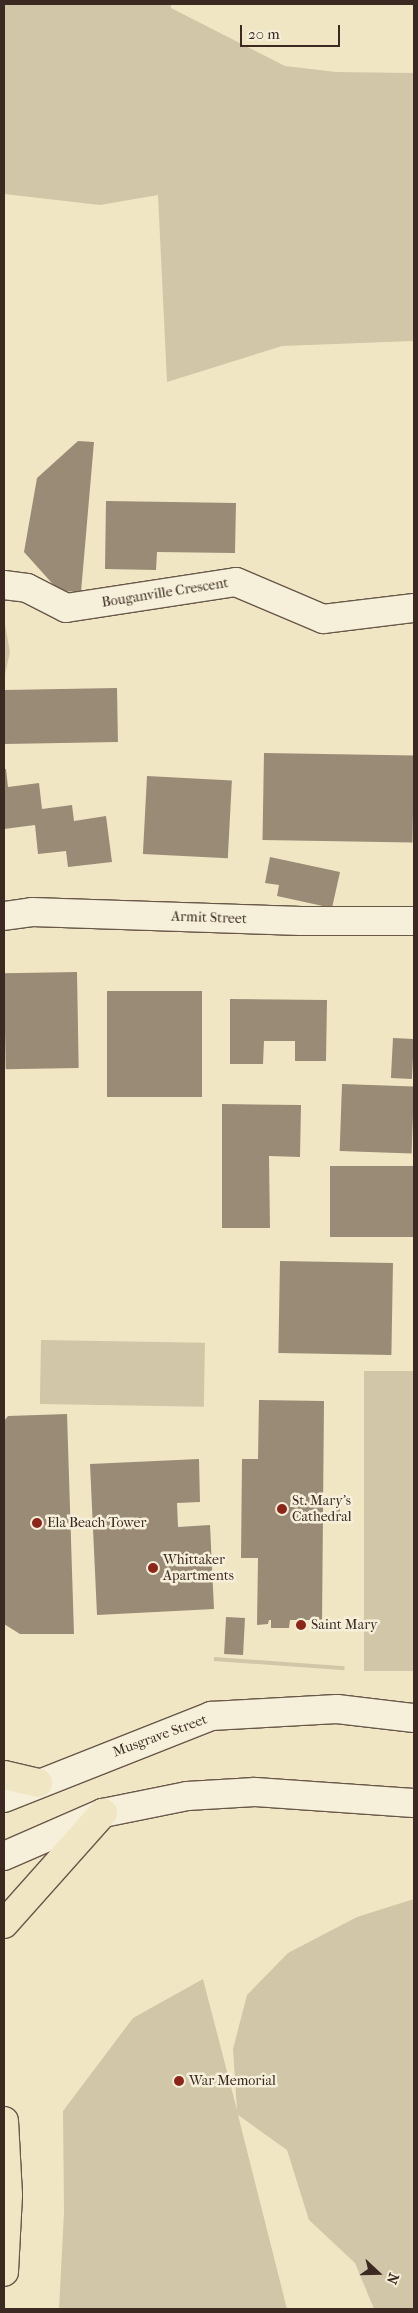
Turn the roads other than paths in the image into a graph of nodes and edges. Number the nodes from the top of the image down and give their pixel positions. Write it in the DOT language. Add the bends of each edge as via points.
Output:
graph roads {
  1 [pos="4,585"];
  2 [pos="414,608"];
  3 [pos="4,916"];
  4 [pos="414,921"];
  5 [pos="414,1718"];
  6 [pos="4,1775"];
  7 [pos="38,1783"];
  8 [pos="4,1798"];
  9 [pos="414,1803"];
  10 [pos="103,1813"];
  11 [pos="4,1856"];
  12 [pos="4,1924"];
  13 [pos="4,2121"];
  14 [pos="4,2272"];
  1 -- 2 [label="street, Bouganville Crescent" via="27,588 66,608 236,582 323,619"];
  3 -- 4 [label="street, Armit Street" via="32,912 301,921"];
  5 -- 7 [label="street, Musgrave Street" via="337,1709 211,1716"];
  6 -- 7 [label="highway"];
  7 -- 8 [label="street, Musgrave Street"];
  9 -- 10 [label="street" via="256,1792 187,1796"];
  10 -- 11 [label="street"];
  10 -- 12 [label="highway"];
  13 -- 14 [label="highway" via="8,2195"];
}
